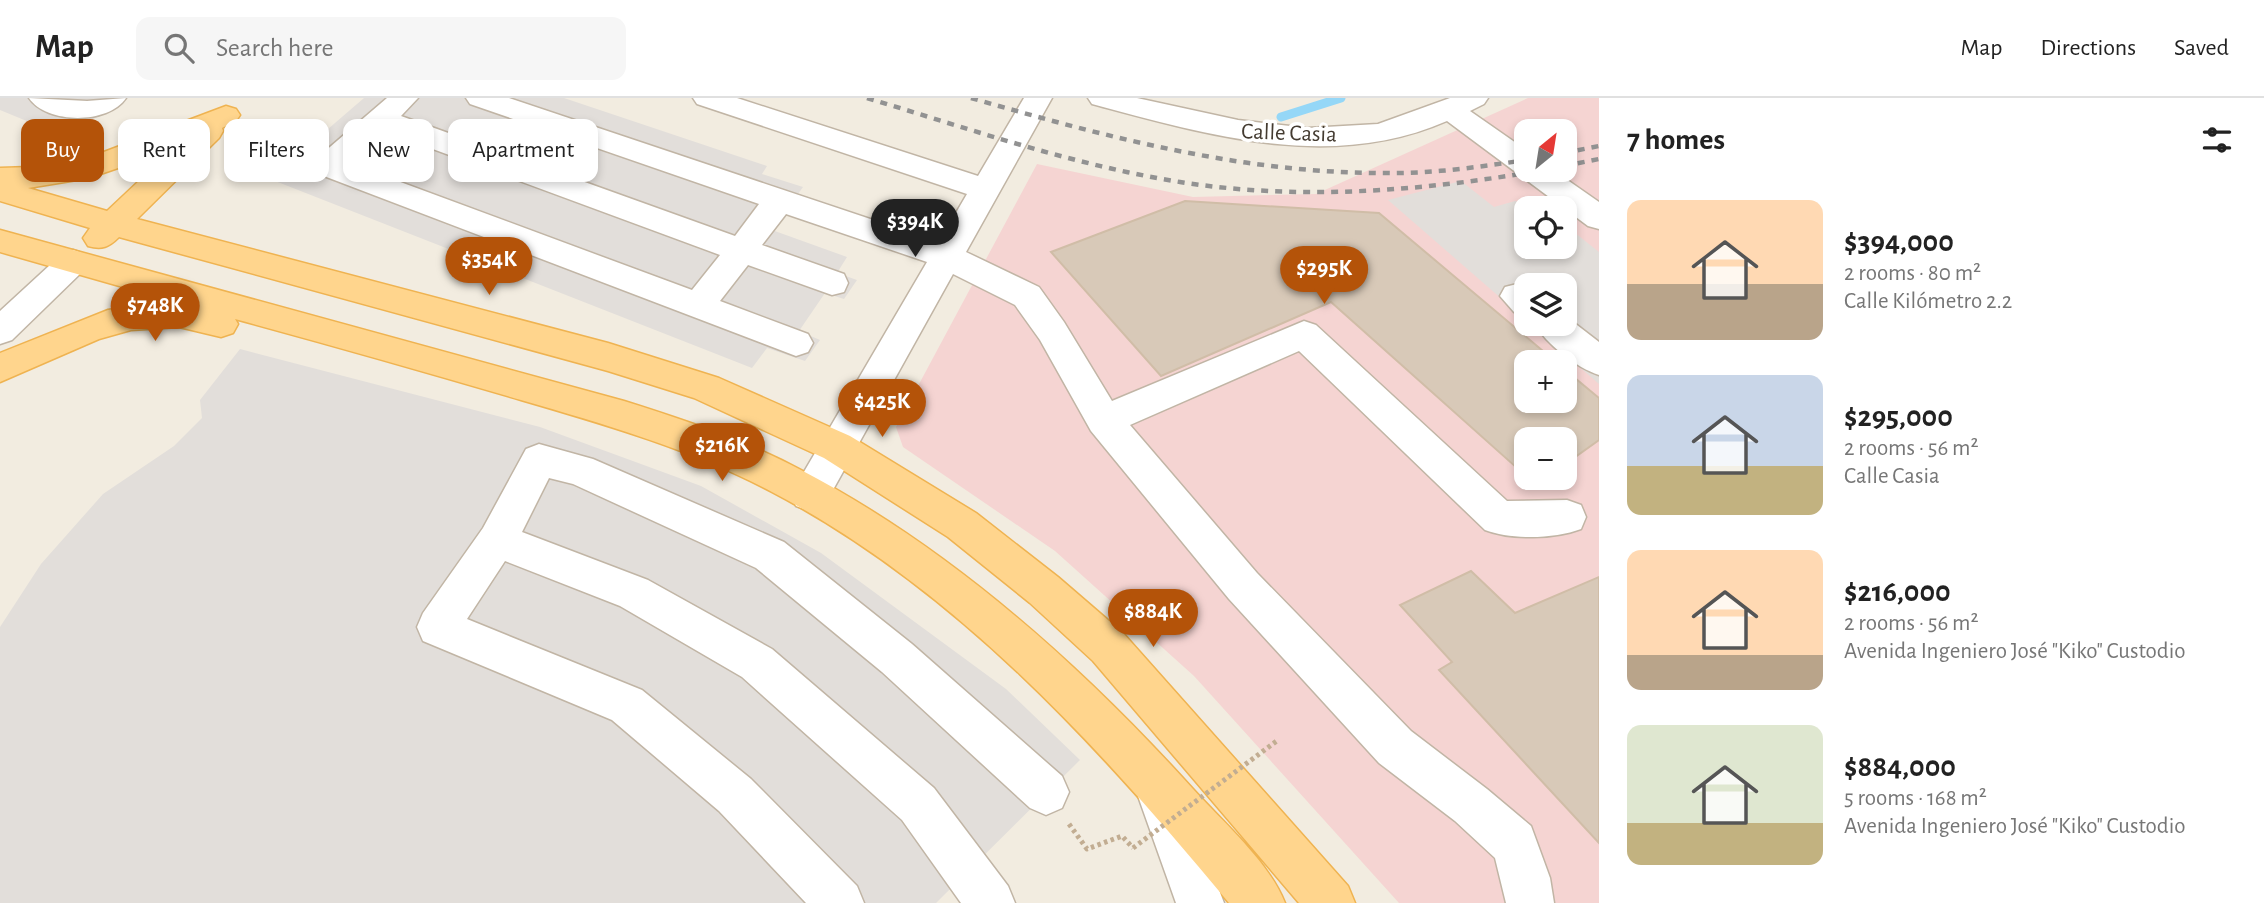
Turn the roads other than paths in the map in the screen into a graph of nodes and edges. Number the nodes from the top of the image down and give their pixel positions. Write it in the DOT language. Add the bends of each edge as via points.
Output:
graph roads {
  1 [pos="43,98"];
  2 [pos="112,98"];
  3 [pos="404,98"];
  4 [pos="480,98"];
  5 [pos="707,98"];
  6 [pos="1038,98"];
  7 [pos="1102,98"];
  8 [pos="1462,103"];
  9 [pos="235,106"];
  10 [pos="380,119"];
  11 [pos="434,139"];
  12 [pos="343,152"];
  13 [pos="1514,153"];
  14 [pos="343,172"];
  15 [pos="0,178"];
  16 [pos="369,182"];
  17 [pos="1550,182"];
  18 [pos="986,189"];
  19 [pos="0,190"];
  20 [pos="779,201"];
  21 [pos="1599,218"];
  22 [pos="113,224"];
  23 [pos="0,241"];
  24 [pos="741,250"];
  25 [pos="947,257"];
  26 [pos="73,262"];
  27 [pos="832,283"];
  28 [pos="698,306"];
  29 [pos="308,325"];
  30 [pos="0,331"];
  31 [pos="1567,336"];
  32 [pos="796,343"];
  33 [pos="1599,361"];
  34 [pos="0,368"];
  35 [pos="1104,420"];
  36 [pos="837,447"];
  37 [pos="810,494"];
  38 [pos="1567,517"];
  39 [pos="497,540"];
  40 [pos="1157,785"];
  41 [pos="1046,792"];
  42 [pos="840,903"];
  43 [pos="991,903"];
  44 [pos="1200,903"];
  45 [pos="1261,903"];
  46 [pos="1331,903"];
  47 [pos="1530,903"];
  1 -- 2 [label="street" via="78,112"];
  3 -- 10 [label="street"];
  4 -- 20 [label="street"];
  5 -- 18 [label="street"];
  6 -- 18 [label="street"];
  7 -- 8 [label="street, Calle Casia" via="1223,129 1308,136 1379,134"];
  8 -- 13 [label="street"];
  9 -- 15 [label="main road" via="118,161 83,171"];
  9 -- 22 [label="main road"];
  11 -- 24 [label="street"];
  12 -- 14 [label="street" via="327,166"];
  16 -- 28 [label="street"];
  17 -- 21 [label="street"];
  18 -- 25 [label="street"];
  19 -- 22 [label="main road"];
  20 -- 24 [label="street"];
  20 -- 25 [label="street"];
  22 -- 26 [label="main road"];
  22 -- 36 [label="main road" via="608,357 705,388"];
  23 -- 26 [label="main road"];
  24 -- 27 [label="street"];
  24 -- 28 [label="street"];
  25 -- 35 [label="street" via="1027,296"];
  25 -- 36 [label="street"];
  26 -- 29 [label="main road"];
  26 -- 30 [label="street"];
  28 -- 32 [label="street"];
  29 -- 34 [label="main road" via="224,325 181,314 141,315 80,331"];
  29 -- 37 [label="main road" via="667,428"];
  31 -- 33 [label="street"];
  35 -- 38 [label="street" via="1181,377 1304,334 1499,518"];
  35 -- 47 [label="street" via="1243,586 1395,747 1514,843"];
  36 -- 37 [label="street"];
  36 -- 46 [label="main road" via="962,525 1108,647"];
  37 -- 40 [label="main road" via="950,586 1061,682"];
  39 -- 41 [label="street" via="539,460 580,470 770,555 897,658"];
  39 -- 42 [label="street" via="438,626 627,705 736,795"];
  39 -- 43 [label="street" via="634,593 757,663 918,804"];
  40 -- 44 [label="street"];
  40 -- 45 [label="main road"];
}
